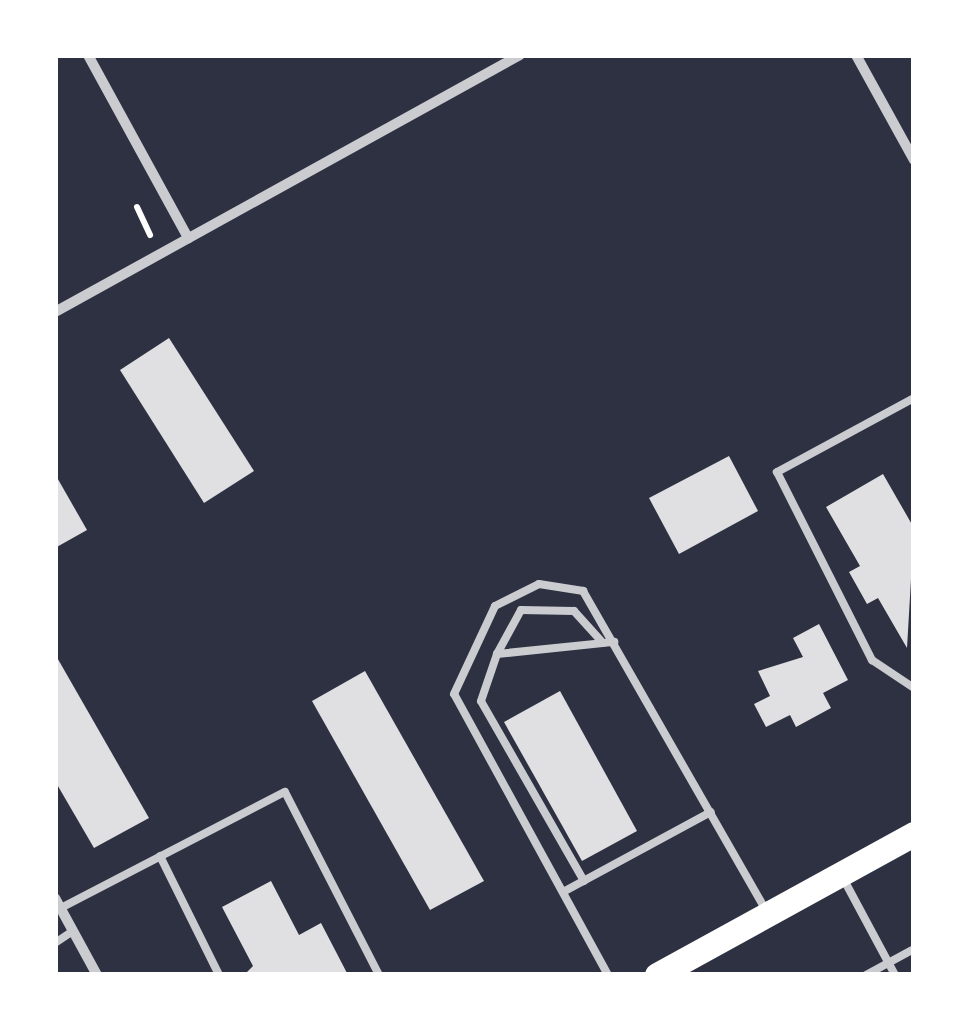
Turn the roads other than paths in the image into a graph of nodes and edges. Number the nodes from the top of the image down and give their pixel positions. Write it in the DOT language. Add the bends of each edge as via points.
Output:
graph roads {
  1 [pos="88,55"];
  2 [pos="520,55"];
  3 [pos="856,55"];
  4 [pos="914,160"];
  5 [pos="188,238"];
  6 [pos="55,312"];
  7 [pos="914,398"];
  8 [pos="614,642"];
  9 [pos="603,643"];
  10 [pos="497,654"];
  11 [pos="914,688"];
  12 [pos="711,812"];
  13 [pos="914,834"];
  14 [pos="160,856"];
  15 [pos="841,874"];
  16 [pos="584,881"];
  17 [pos="562,892"];
  18 [pos="57,905"];
  19 [pos="768,914"];
  20 [pos="73,931"];
  21 [pos="55,944"];
  22 [pos="914,949"];
  23 [pos="888,963"];
  24 [pos="97,975"];
  25 [pos="218,975"];
  26 [pos="379,975"];
  27 [pos="608,975"];
  28 [pos="657,975"];
  29 [pos="866,975"];
  30 [pos="895,975"];
  1 -- 5 [label="street"];
  2 -- 5 [label="street"];
  3 -- 4 [label="street"];
  5 -- 6 [label="street"];
  7 -- 11 [label="lane" via="777,472 872,660"];
  8 -- 9 [label="lane"];
  8 -- 12 [label="lane"];
  8 -- 17 [label="lane" via="582,591 539,584 495,606 454,694"];
  9 -- 10 [label="lane"];
  9 -- 10 [label="lane" via="574,611 521,610"];
  10 -- 16 [label="lane" via="482,701"];
  12 -- 16 [label="lane"];
  12 -- 19 [label="lane"];
  13 -- 15 [label="main road"];
  14 -- 18 [label="lane"];
  14 -- 25 [label="lane"];
  14 -- 26 [label="lane" via="285,792"];
  15 -- 19 [label="main road"];
  15 -- 23 [label="lane"];
  16 -- 17 [label="lane"];
  17 -- 27 [label="lane"];
  18 -- 20 [label="street"];
  19 -- 28 [label="main road"];
  20 -- 21 [label="lane"];
  20 -- 24 [label="street"];
  22 -- 23 [label="lane"];
  23 -- 29 [label="lane"];
  23 -- 30 [label="lane"];
}
